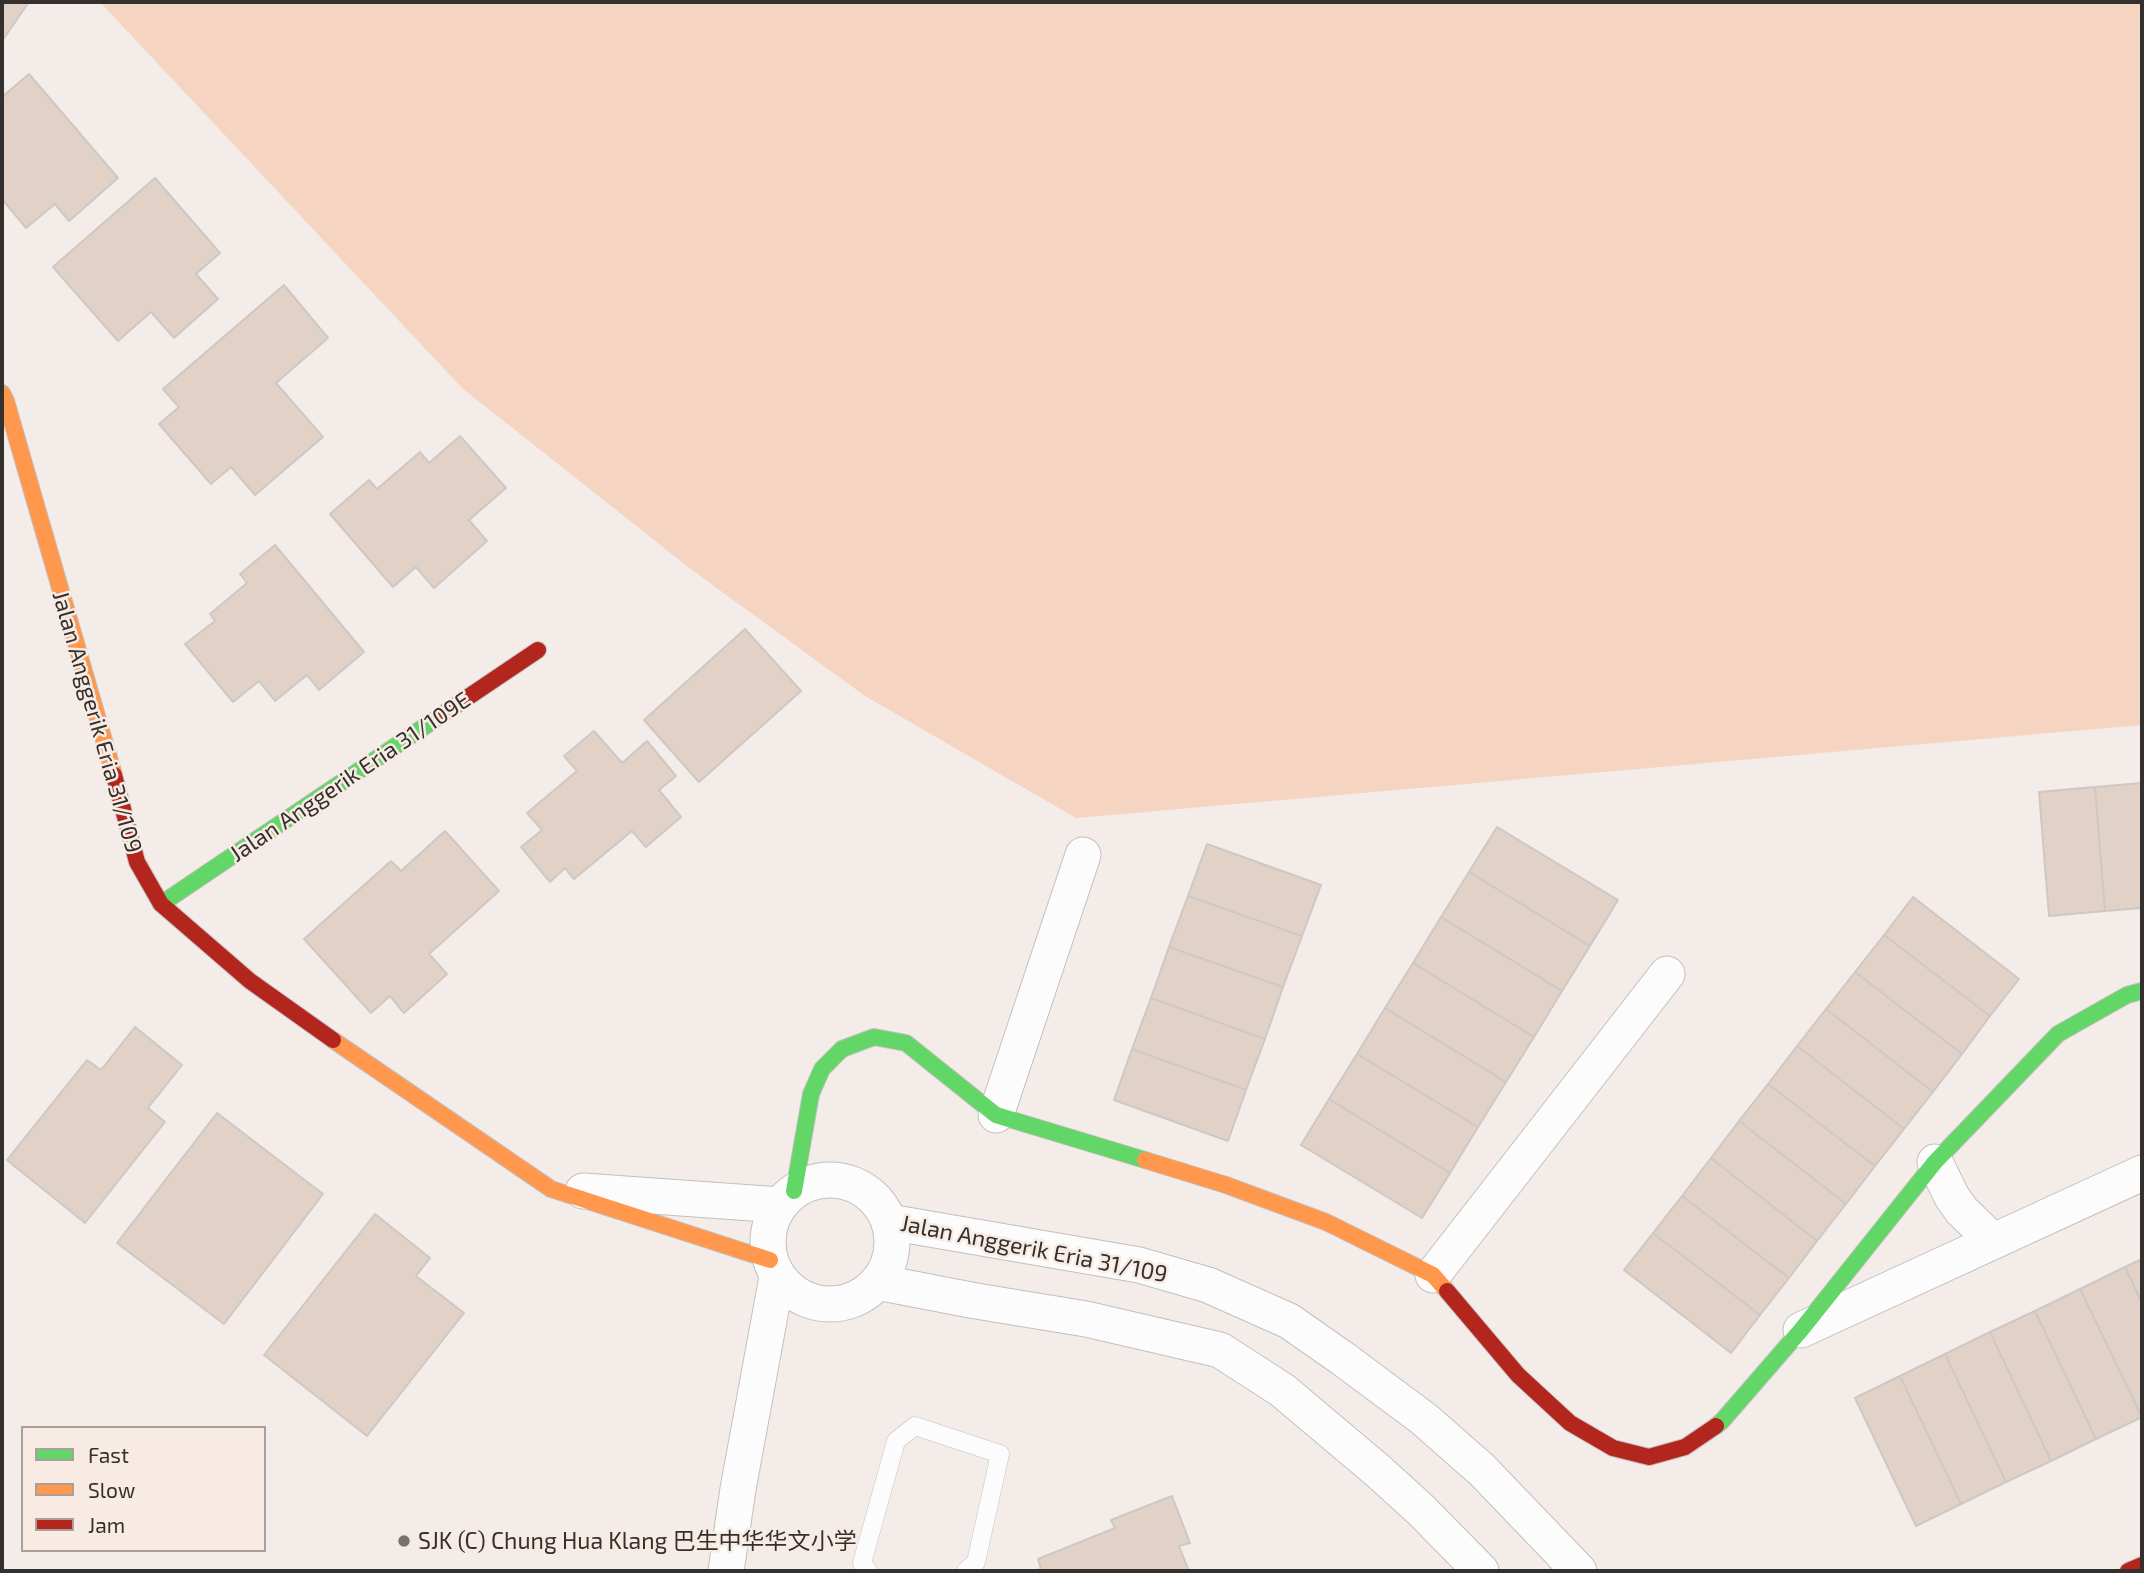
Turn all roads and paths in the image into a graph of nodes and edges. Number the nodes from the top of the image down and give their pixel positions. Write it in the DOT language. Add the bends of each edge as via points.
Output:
graph roads {
  1 [pos="2,394"];
  2 [pos="538,650"];
  3 [pos="1083,855"];
  4 [pos="161,904"];
  5 [pos="1667,974"];
  6 [pos="2142,991"];
  7 [pos="996,1115"];
  8 [pos="1935,1161"];
  9 [pos="2142,1172"];
  10 [pos="551,1189"];
  11 [pos="787,1198"];
  12 [pos="889,1222"];
  13 [pos="1993,1241"];
  14 [pos="774,1268"];
  15 [pos="1433,1275"];
  16 [pos="877,1282"];
  17 [pos="1801,1329"];
  18 [pos="2142,1565"];
  19 [pos="726,1571"];
  20 [pos="867,1571"];
  21 [pos="967,1571"];
  22 [pos="1481,1571"];
  23 [pos="1579,1571"];
  24 [pos="2128,1571"];
  1 -- 4 [label="street, Jalan Anggerik Eria 31/109" via="137,862"];
  2 -- 4 [label="street, Jalan Anggerik Eria 31/109E"];
  3 -- 7 [label="street"];
  4 -- 10 [label="street, Jalan Anggerik Eria 31/109" via="250,981"];
  5 -- 15 [label="street"];
  6 -- 8 [label="street" via="2058,1034"];
  7 -- 11 [label="street" via="906,1042 874,1037 842,1049 822,1069 811,1094"];
  7 -- 15 [label="street" via="1226,1185 1314,1217"];
  8 -- 13 [label="street" via="1962,1211"];
  8 -- 17 [label="street"];
  9 -- 13 [label="street"];
  10 -- 11 [label="street"];
  10 -- 14 [label="street, Jalan Anggerik Eria 31/109"];
  11 -- 12 [label="street" via="812,1183 849,1183 880,1205"];
  11 -- 14 [label="street" via="768,1235"];
  12 -- 16 [label="street" via="891,1254"];
  12 -- 23 [label="street, Jalan Anggerik Eria 31/109" via="1139,1265 1208,1284 1289,1321 1424,1419 1482,1470"];
  13 -- 17 [label="street"];
  14 -- 16 [label="street" via="790,1291 807,1301 826,1304 862,1295"];
  14 -- 19 [label="street"];
  15 -- 17 [label="street" via="1518,1375 1570,1423 1613,1448 1649,1457 1685,1447 1722,1421"];
  16 -- 22 [label="street" via="1086,1319 1220,1350 1282,1390 1377,1469"];
  18 -- 24 [label="street"];
  20 -- 21 [label="lane" via="862,1563 896,1441 915,1426 1000,1454 976,1562"];
}
